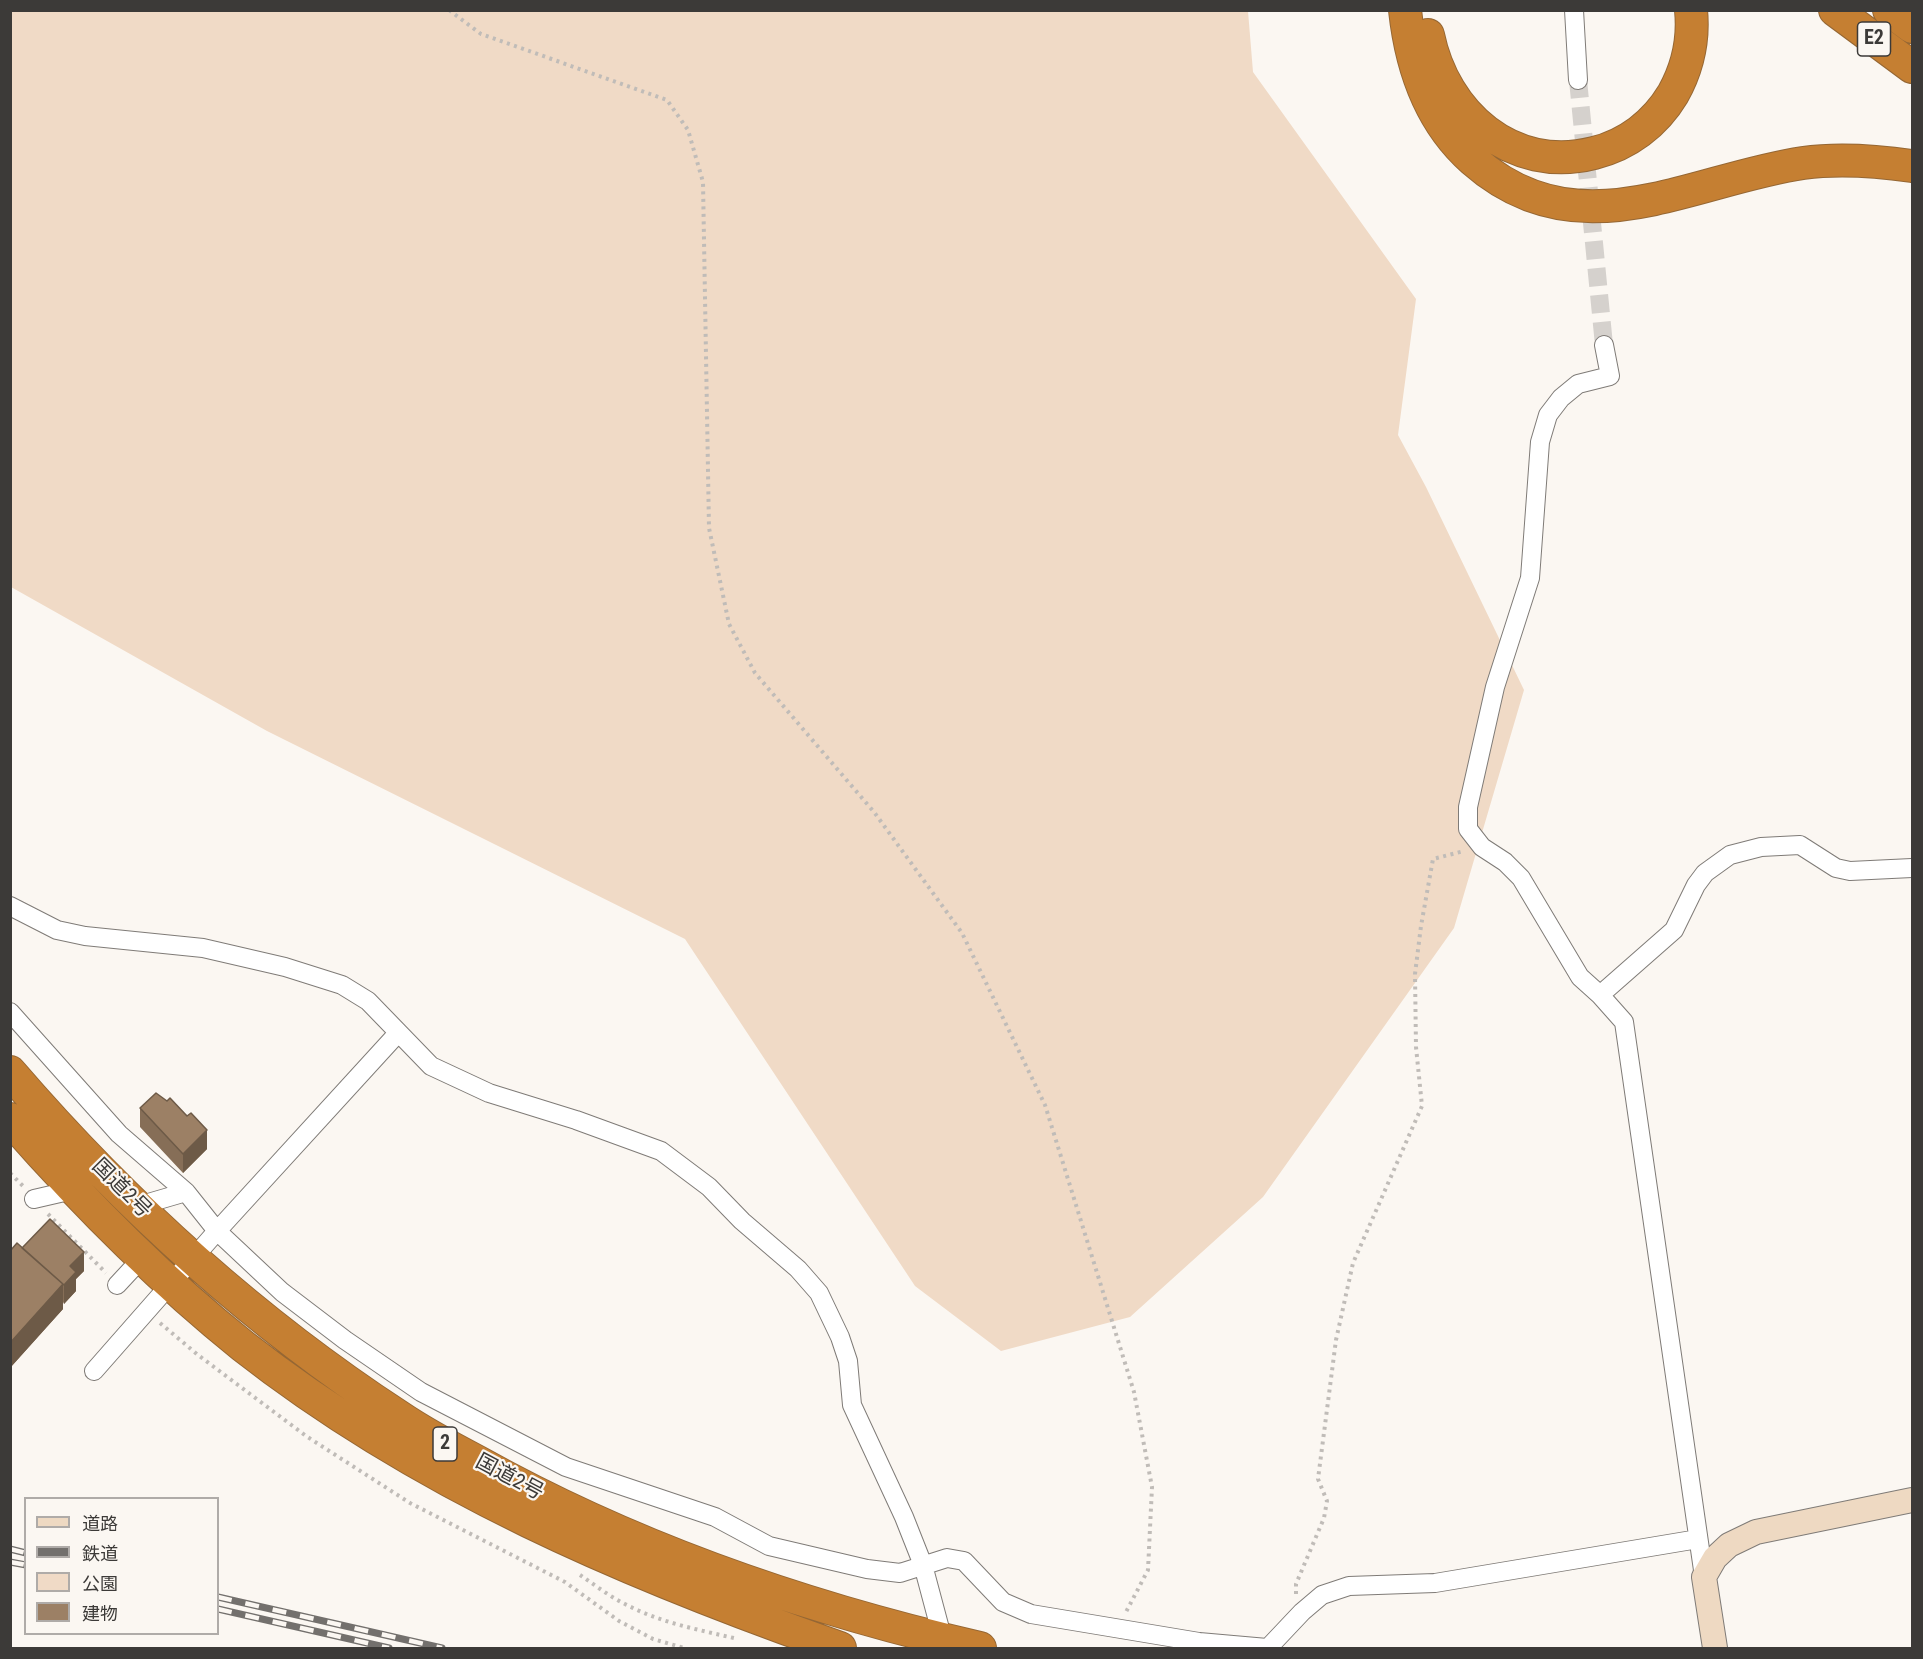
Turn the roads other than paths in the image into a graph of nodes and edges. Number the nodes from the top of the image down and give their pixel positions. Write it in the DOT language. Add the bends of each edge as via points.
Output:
graph roads {
  1 [pos="1405,10"];
  2 [pos="1425,10"];
  3 [pos="1574,10"];
  4 [pos="1691,10"];
  5 [pos="1835,10"];
  6 [pos="1889,10"];
  7 [pos="1912,27"];
  8 [pos="1912,67"];
  9 [pos="1578,80"];
  10 [pos="1912,166"];
  11 [pos="1604,345"];
  12 [pos="1912,868"];
  13 [pos="10,906"];
  14 [pos="1600,995"];
  15 [pos="10,1012"];
  16 [pos="398,1033"];
  17 [pos="10,1072"];
  18 [pos="10,1119"];
  19 [pos="73,1190"];
  20 [pos="186,1192"];
  21 [pos="34,1199"];
  22 [pos="138,1206"];
  23 [pos="217,1231"];
  24 [pos="143,1257"];
  25 [pos="193,1258"];
  26 [pos="171,1284"];
  27 [pos="117,1285"];
  28 [pos="94,1371"];
  29 [pos="1912,1500"];
  30 [pos="1698,1539"];
  31 [pos="923,1565"];
  32 [pos="1704,1576"];
  33 [pos="946,1644"];
  34 [pos="840,1648"];
  35 [pos="980,1648"];
  36 [pos="1267,1648"];
  37 [pos="1714,1648"];
  1 -- 10 [label="highway" via="1415,67 1449,133 1489,173 1538,198 1569,205 1609,207 1650,201 1803,164 1844,161"];
  2 -- 4 [label="highway" via="1439,70 1467,115 1508,146 1544,157 1566,158 1608,150 1643,130 1659,114 1680,81 1689,57"];
  3 -- 9 [label="street"];
  5 -- 8 [label="highway, E2"];
  6 -- 7 [label="highway, E2"];
  11 -- 14 [label="street" via="1610,376 1578,384 1561,398 1548,415 1540,442 1530,578 1495,687 1468,807 1468,829 1482,847 1521,878 1580,977"];
  12 -- 14 [label="street" via="1850,871 1836,868 1800,845 1761,847 1730,855 1705,873 1696,885 1674,930"];
  13 -- 16 [label="street" via="57,930 203,948 285,967 342,986 368,1001"];
  14 -- 30 [label="street" via="1624,1022"];
  15 -- 20 [label="street" via="118,1134"];
  16 -- 23 [label="street"];
  16 -- 31 [label="street" via="431,1066 489,1093 662,1151 709,1187 798,1269 819,1293 840,1337 848,1361 852,1405"];
  17 -- 22 [label="highway, 国道2号 / 2"];
  18 -- 19 [label="highway, 国道2号 / 2"];
  19 -- 21 [label="street"];
  19 -- 24 [label="highway, 国道2号 / 2"];
  20 -- 22 [label="street"];
  20 -- 23 [label="street"];
  22 -- 25 [label="highway, 国道2号 / 2"];
  23 -- 25 [label="street"];
  23 -- 31 [label="street" via="282,1292 421,1392 566,1467 715,1516 768,1546 867,1569 900,1573"];
  24 -- 26 [label="highway, 国道2号 / 2"];
  24 -- 27 [label="street"];
  25 -- 26 [label="street"];
  25 -- 33 [label="highway, 国道2号 / 2" via="310,1355 399,1417 522,1487 677,1556"];
  26 -- 28 [label="street"];
  26 -- 34 [label="highway, 国道2号 / 2" via="243,1346 339,1415 442,1477 585,1548 735,1611"];
  29 -- 32 [label="street" via="1756,1532 1729,1545"];
  30 -- 32 [label="street"];
  30 -- 36 [label="street" via="1435,1583 1350,1586 1322,1595"];
  31 -- 33 [label="street"];
  31 -- 36 [label="street" via="947,1558 964,1561 1003,1602 1030,1614 1199,1642"];
  32 -- 37 [label="street"];
  33 -- 35 [label="highway, 国道2号 / 2"];
}
